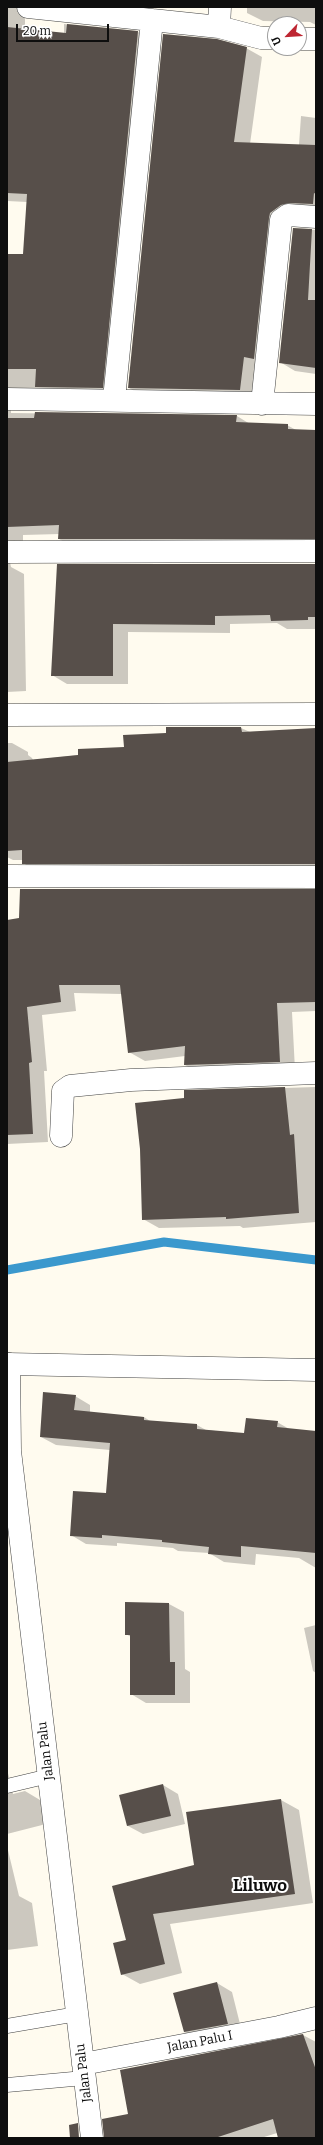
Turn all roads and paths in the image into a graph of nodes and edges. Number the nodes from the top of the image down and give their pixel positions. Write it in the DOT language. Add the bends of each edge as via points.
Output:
graph roads {
  1 [pos="28,7"];
  2 [pos="220,17"];
  3 [pos="152,20"];
  4 [pos="267,38"];
  5 [pos="316,217"];
  6 [pos="7,399"];
  7 [pos="114,399"];
  8 [pos="262,404"];
  9 [pos="316,404"];
  10 [pos="316,551"];
  11 [pos="7,552"];
  12 [pos="316,714"];
  13 [pos="7,715"];
  14 [pos="7,876"];
  15 [pos="316,877"];
  16 [pos="316,1073"];
  17 [pos="61,1136"];
  18 [pos="8,1364"];
  19 [pos="316,1370"];
  20 [pos="49,1776"];
  21 [pos="7,1786"];
  22 [pos="77,2014"];
  23 [pos="316,2018"];
  24 [pos="7,2026"];
  25 [pos="83,2071"];
  26 [pos="7,2085"];
  27 [pos="92,2138"];
  1 -- 3 [label="street"];
  2 -- 3 [label="street"];
  2 -- 4 [label="street" via="261,38"];
  3 -- 7 [label="street"];
  5 -- 8 [label="street" via="288,216 282,220"];
  6 -- 7 [label="street"];
  7 -- 8 [label="street"];
  8 -- 9 [label="street"];
  10 -- 11 [label="street"];
  12 -- 13 [label="street"];
  14 -- 15 [label="street"];
  16 -- 17 [label="street" via="131,1080 70,1086 63,1092"];
  18 -- 19 [label="street"];
  18 -- 20 [label="street, Jalan Palu" via="10,1451"];
  20 -- 21 [label="lane"];
  20 -- 22 [label="street, Jalan Palu"];
  22 -- 24 [label="lane"];
  22 -- 25 [label="street, Jalan Palu"];
  23 -- 25 [label="street, Jalan Palu I"];
  25 -- 26 [label="lane"];
  25 -- 27 [label="street, Jalan Palu"];
}
